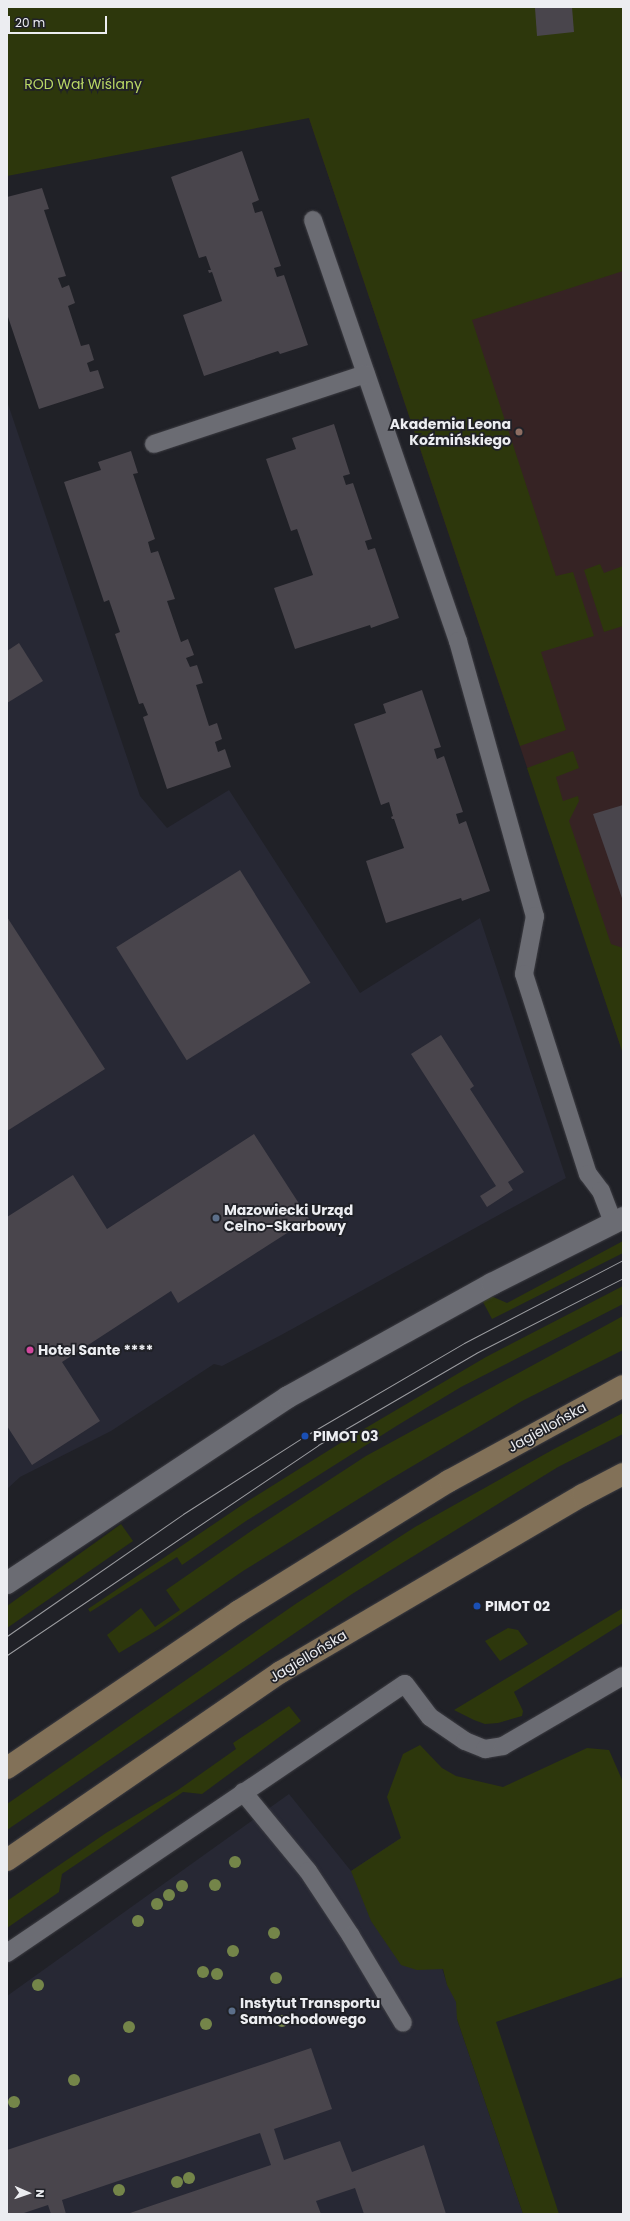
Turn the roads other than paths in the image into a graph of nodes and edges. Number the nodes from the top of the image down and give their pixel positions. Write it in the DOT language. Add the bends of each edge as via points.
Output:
graph roads {
  1 [pos="313,220"];
  2 [pos="366,374"];
  3 [pos="154,444"];
  4 [pos="618,1221"];
  5 [pos="623,1386"];
  6 [pos="623,1474"];
  7 [pos="7,1583"];
  8 [pos="623,1676"];
  9 [pos="7,1768"];
  10 [pos="243,1792"];
  11 [pos="7,1860"];
  12 [pos="7,1953"];
  13 [pos="404,2022"];
  1 -- 2 [label="lane"];
  2 -- 3 [label="lane"];
  2 -- 4 [label="lane" via="458,641 535,916 524,974 588,1174"];
  4 -- 7 [label="street" via="492,1284 288,1397"];
  5 -- 9 [label="main road, Jagiellońska" via="449,1481 327,1556 239,1611"];
  6 -- 11 [label="main road, Jagiellońska" via="281,1672"];
  8 -- 10 [label="lane" via="503,1746 485,1749 464,1741 430,1717 405,1684"];
  10 -- 12 [label="lane"];
  10 -- 13 [label="lane" via="308,1871"];
}
